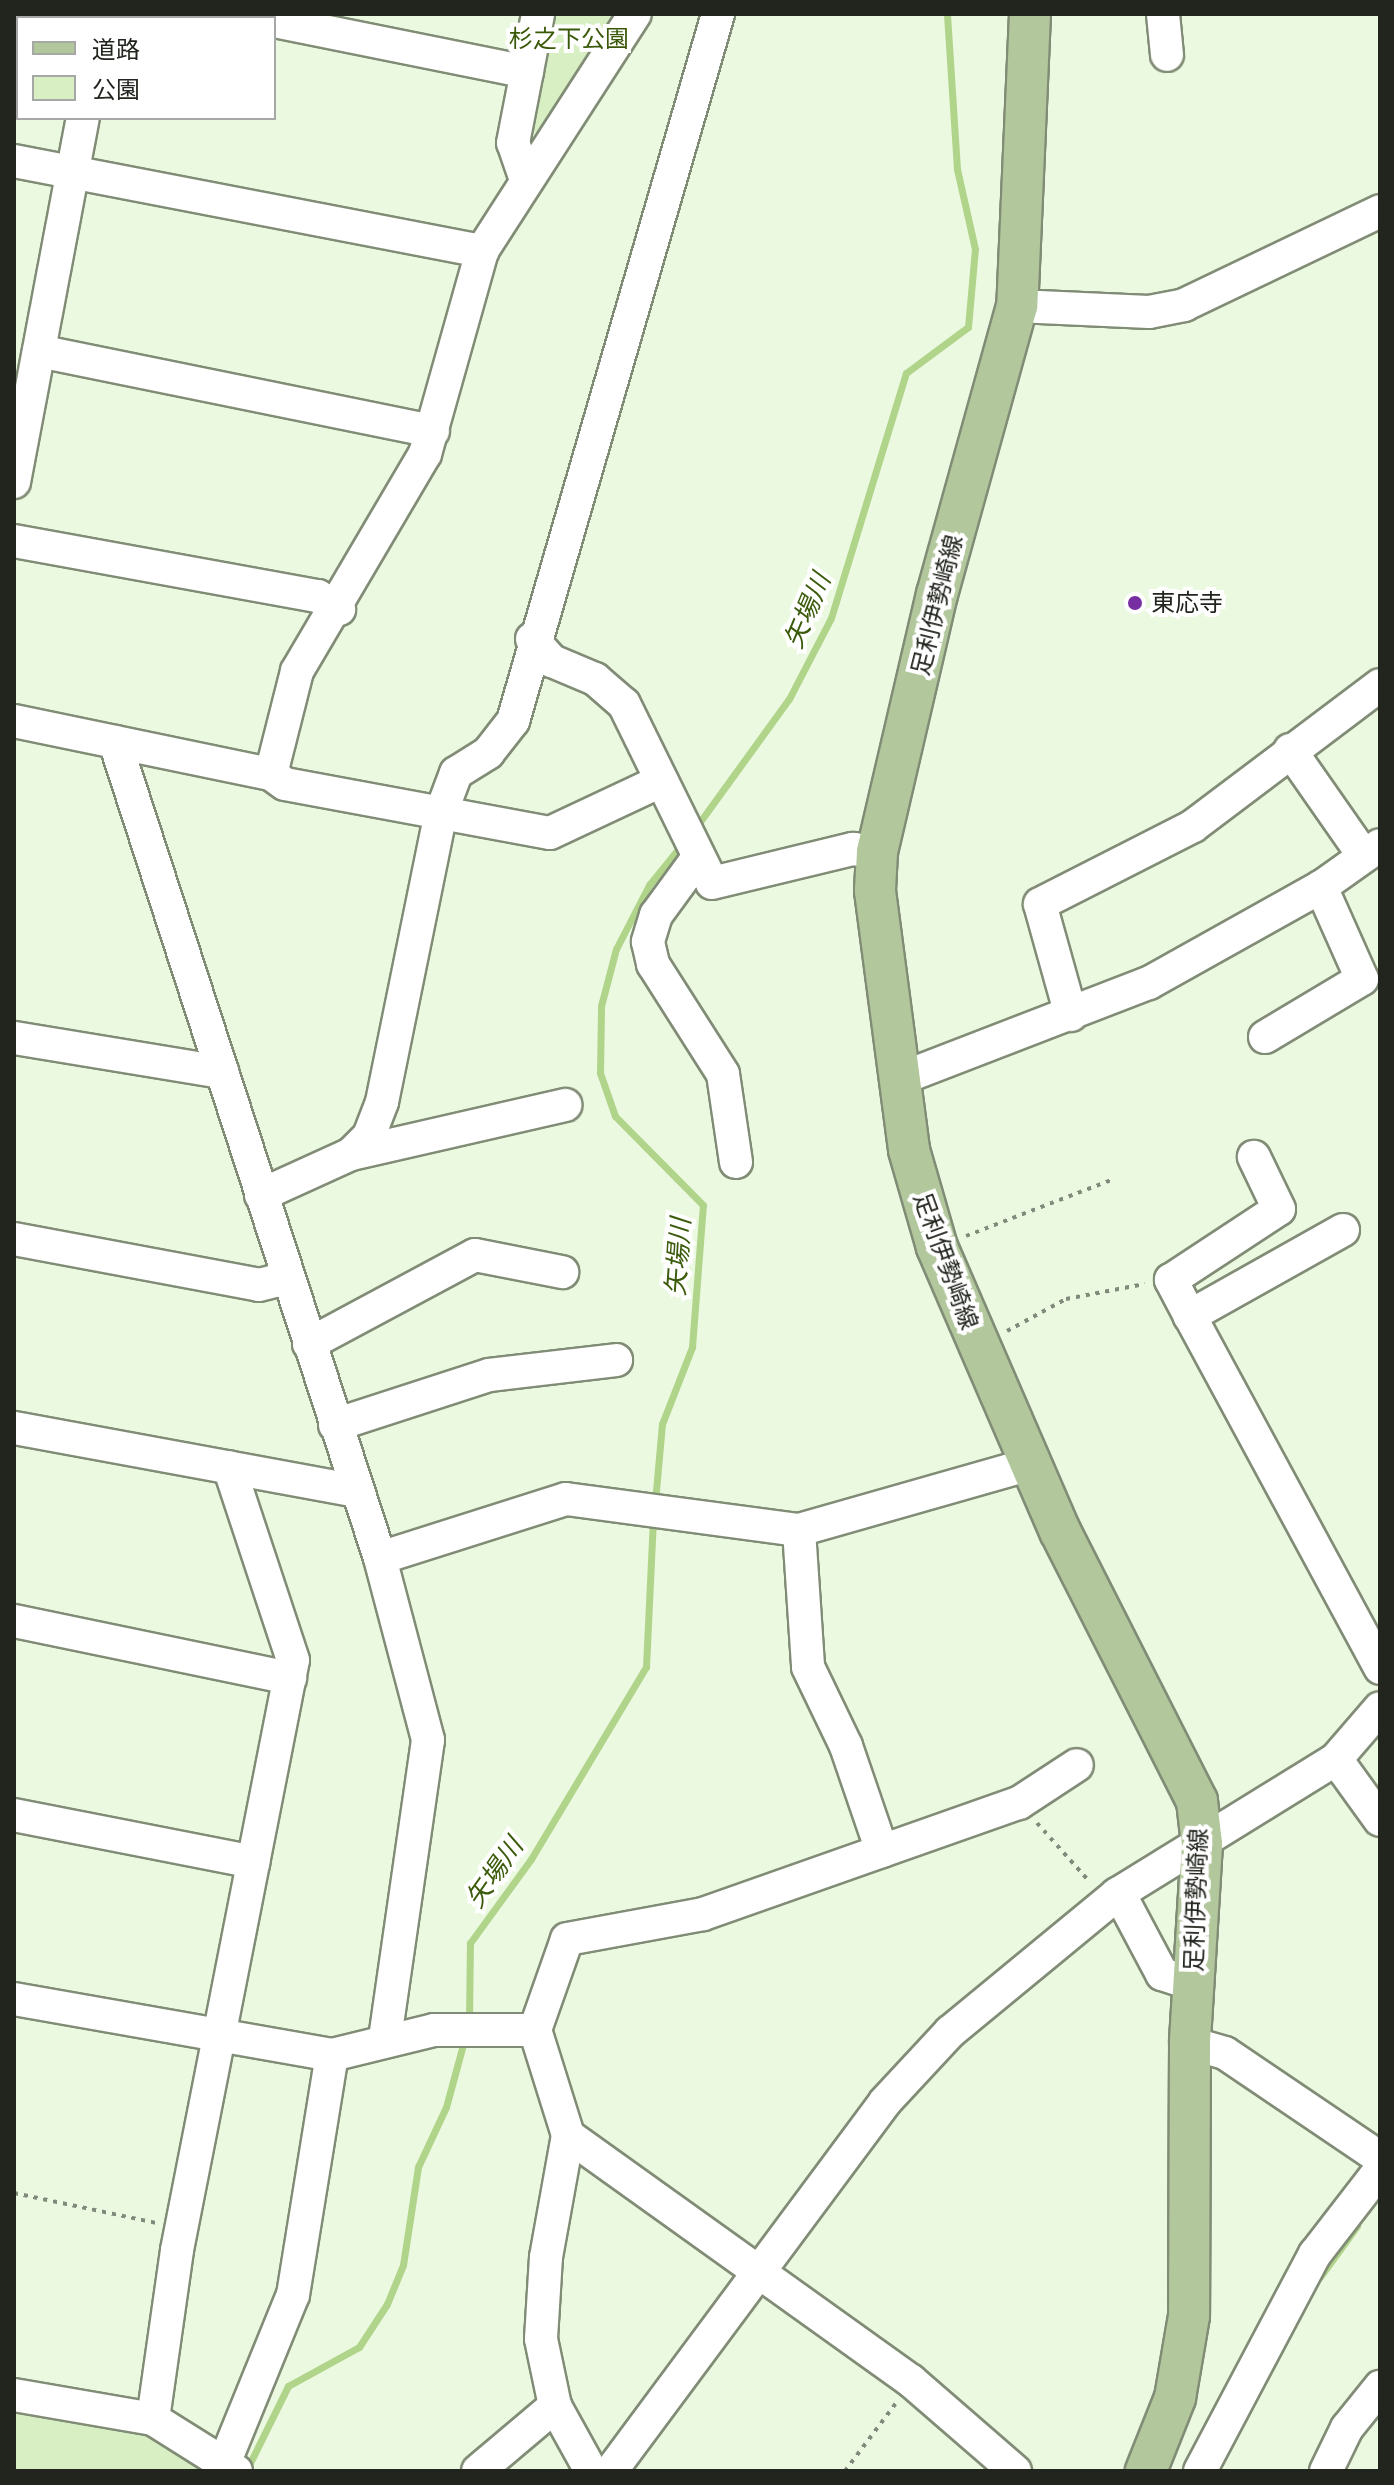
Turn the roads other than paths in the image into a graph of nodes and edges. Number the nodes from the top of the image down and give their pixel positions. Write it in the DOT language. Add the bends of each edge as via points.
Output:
graph roads {
  1 [pos="538,14"];
  2 [pos="635,14"];
  3 [pos="718,14"];
  4 [pos="1030,14"];
  5 [pos="1163,14"];
  6 [pos="276,21"];
  7 [pos="1167,55"];
  8 [pos="527,72"];
  9 [pos="83,120"];
  10 [pos="14,161"];
  11 [pos="73,172"];
  12 [pos="525,177"];
  13 [pos="1380,211"];
  14 [pos="482,251"];
  15 [pos="1017,306"];
  16 [pos="39,351"];
  17 [pos="433,431"];
  18 [pos="14,482"];
  19 [pos="14,541"];
  20 [pos="339,609"];
  21 [pos="532,639"];
  22 [pos="1380,685"];
  23 [pos="14,721"];
  24 [pos="115,742"];
  25 [pos="1290,750"];
  26 [pos="271,774"];
  27 [pos="661,781"];
  28 [pos="441,813"];
  29 [pos="1372,850"];
  30 [pos="877,852"];
  31 [pos="697,859"];
  32 [pos="1321,887"];
  33 [pos="1071,1015"];
  34 [pos="1265,1037"];
  35 [pos="14,1038"];
  36 [pos="222,1072"];
  37 [pos="897,1080"];
  38 [pos="565,1105"];
  39 [pos="351,1154"];
  40 [pos="1254,1157"];
  41 [pos="736,1162"];
  42 [pos="261,1195"];
  43 [pos="1343,1230"];
  44 [pos="14,1239"];
  45 [pos="562,1272"];
  46 [pos="288,1278"];
  47 [pos="1190,1316"];
  48 [pos="309,1344"];
  49 [pos="616,1360"];
  50 [pos="335,1425"];
  51 [pos="14,1428"];
  52 [pos="1030,1464"];
  53 [pos="229,1467"];
  54 [pos="356,1491"];
  55 [pos="799,1530"];
  56 [pos="380,1558"];
  57 [pos="14,1621"];
  58 [pos="1380,1668"];
  59 [pos="290,1678"];
  60 [pos="1380,1708"];
  61 [pos="1336,1759"];
  62 [pos="1077,1765"];
  63 [pos="14,1815"];
  64 [pos="1380,1820"];
  65 [pos="1202,1844"];
  66 [pos="882,1851"];
  67 [pos="253,1862"];
  68 [pos="1113,1897"];
  69 [pos="1193,1984"];
  70 [pos="14,1999"];
  71 [pos="535,2030"];
  72 [pos="219,2035"];
  73 [pos="385,2037"];
  74 [pos="1190,2043"];
  75 [pos="332,2055"];
  76 [pos="568,2135"];
  77 [pos="1379,2171"];
  78 [pos="761,2274"];
  79 [pos="1380,2387"];
  80 [pos="14,2395"];
  81 [pos="555,2406"];
  82 [pos="153,2419"];
  83 [pos="229,2468"];
  84 [pos="478,2471"];
  85 [pos="591,2471"];
  86 [pos="611,2471"];
  87 [pos="1015,2471"];
  88 [pos="1146,2471"];
  89 [pos="1200,2471"];
  90 [pos="1326,2471"];
  1 -- 8 [label="street"];
  2 -- 12 [label="street"];
  3 -- 21 [label="street"];
  4 -- 15 [label="main road, 足利伊勢崎線"];
  5 -- 7 [label="street"];
  6 -- 8 [label="street"];
  8 -- 12 [label="street" via="513,143"];
  9 -- 11 [label="street"];
  10 -- 11 [label="street"];
  11 -- 14 [label="street"];
  11 -- 16 [label="street"];
  12 -- 14 [label="street"];
  13 -- 15 [label="street" via="1184,305 1149,312"];
  14 -- 17 [label="street"];
  15 -- 30 [label="main road, 足利伊勢崎線"];
  16 -- 17 [label="street"];
  16 -- 18 [label="street"];
  17 -- 20 [label="street"];
  19 -- 20 [label="street" via="318,596"];
  20 -- 26 [label="street" via="297,671"];
  21 -- 27 [label="street" via="552,661 613,691"];
  21 -- 28 [label="street" via="513,721 488,753 456,773"];
  22 -- 25 [label="street"];
  23 -- 24 [label="street"];
  24 -- 26 [label="street"];
  24 -- 36 [label="street"];
  25 -- 29 [label="street"];
  25 -- 33 [label="street" via="1193,826 1040,904"];
  26 -- 28 [label="street" via="285,784"];
  27 -- 28 [label="street" via="550,833"];
  27 -- 31 [label="street"];
  28 -- 39 [label="street" via="382,1102 369,1136"];
  29 -- 32 [label="street"];
  30 -- 31 [label="street" via="853,849 712,883"];
  30 -- 37 [label="main road, 足利伊勢崎線" via="877,925"];
  31 -- 41 [label="street" via="656,915 648,942 653,964 723,1074"];
  32 -- 33 [label="street" via="1149,983"];
  32 -- 34 [label="street" via="1362,979"];
  33 -- 37 [label="street"];
  35 -- 36 [label="street"];
  36 -- 42 [label="street"];
  37 -- 52 [label="main road, 足利伊勢崎線" via="937,1247"];
  38 -- 39 [label="street"];
  39 -- 42 [label="street"];
  40 -- 47 [label="street" via="1279,1209 1171,1280"];
  42 -- 46 [label="street"];
  43 -- 47 [label="street"];
  44 -- 46 [label="street" via="259,1285"];
  45 -- 48 [label="street" via="475,1255"];
  46 -- 48 [label="street"];
  47 -- 58 [label="street"];
  48 -- 50 [label="street"];
  49 -- 50 [label="street" via="489,1375"];
  50 -- 54 [label="street"];
  51 -- 53 [label="street"];
  52 -- 55 [label="street"];
  52 -- 65 [label="main road, 足利伊勢崎線" via="1181,1760"];
  53 -- 54 [label="street"];
  53 -- 59 [label="street" via="293,1660"];
  54 -- 56 [label="street"];
  55 -- 56 [label="street" via="566,1499"];
  55 -- 66 [label="street" via="808,1667 846,1746"];
  56 -- 73 [label="street" via="428,1740"];
  57 -- 59 [label="street"];
  59 -- 67 [label="street"];
  60 -- 61 [label="street"];
  61 -- 64 [label="street"];
  61 -- 65 [label="street"];
  62 -- 66 [label="street" via="1019,1803"];
  63 -- 67 [label="street"];
  65 -- 68 [label="street"];
  65 -- 69 [label="main road, 足利伊勢崎線"];
  66 -- 71 [label="street" via="703,1914 567,1939"];
  67 -- 72 [label="street"];
  68 -- 69 [label="street" via="1162,1974"];
  68 -- 78 [label="street" via="950,2032 885,2102"];
  69 -- 74 [label="main road, 足利伊勢崎線"];
  70 -- 72 [label="street"];
  71 -- 73 [label="street"];
  71 -- 76 [label="street"];
  72 -- 75 [label="street"];
  72 -- 82 [label="street"];
  73 -- 75 [label="street"];
  74 -- 77 [label="street" via="1225,2053"];
  74 -- 88 [label="main road, 足利伊勢崎線" via="1189,2316 1175,2398"];
  75 -- 83 [label="street" via="293,2295"];
  76 -- 78 [label="street"];
  76 -- 81 [label="street" via="546,2257 541,2339"];
  77 -- 89 [label="street" via="1308,2266"];
  78 -- 86 [label="street"];
  78 -- 87 [label="street" via="911,2381"];
  79 -- 90 [label="street" via="1347,2428"];
  80 -- 82 [label="street"];
  81 -- 84 [label="street"];
  81 -- 85 [label="street"];
  82 -- 83 [label="street"];
}
